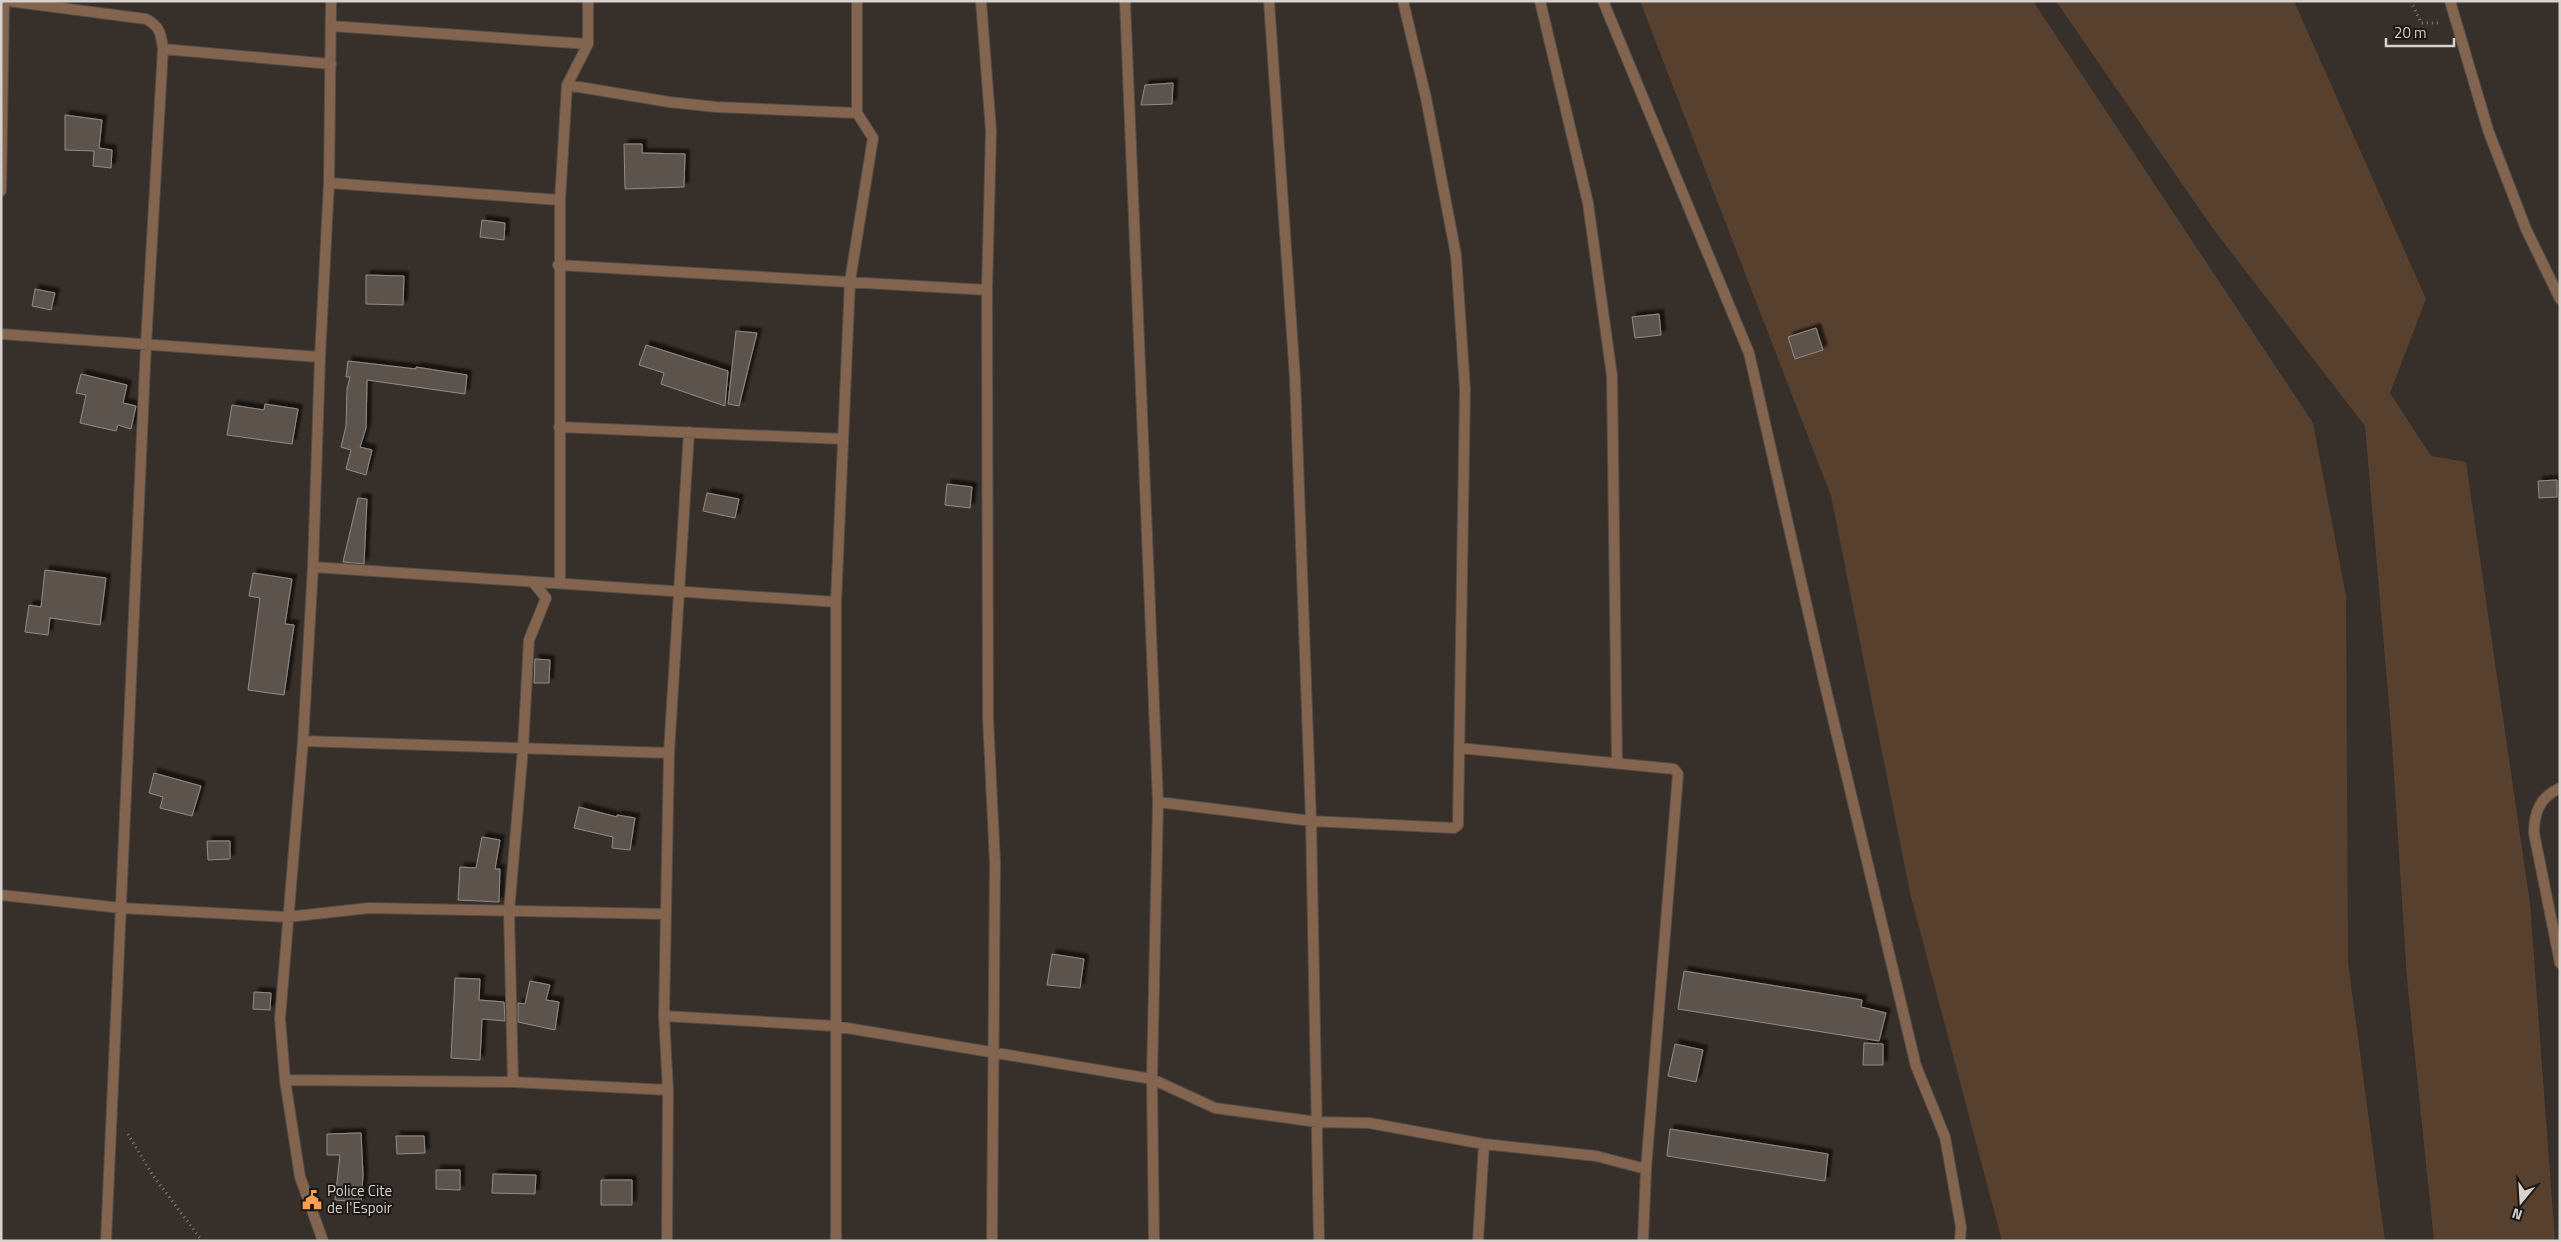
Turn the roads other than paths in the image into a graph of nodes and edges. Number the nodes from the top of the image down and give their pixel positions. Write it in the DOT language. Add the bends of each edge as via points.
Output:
graph roads {
  1 [pos="6,1"];
  2 [pos="331,1"];
  3 [pos="588,1"];
  4 [pos="857,1"];
  5 [pos="981,1"];
  6 [pos="1125,1"];
  7 [pos="1269,1"];
  8 [pos="1403,1"];
  9 [pos="1540,1"];
  10 [pos="1603,1"];
  11 [pos="2450,1"];
  12 [pos="331,26"];
  13 [pos="588,44"];
  14 [pos="163,49"];
  15 [pos="331,64"];
  16 [pos="567,85"];
  17 [pos="857,113"];
  18 [pos="329,183"];
  19 [pos="1,191"];
  20 [pos="560,200"];
  21 [pos="558,265"];
  22 [pos="850,280"];
  23 [pos="988,290"];
  24 [pos="2560,299"];
  25 [pos="1,334"];
  26 [pos="146,344"];
  27 [pos="320,357"];
  28 [pos="559,427"];
  29 [pos="689,432"];
  30 [pos="843,439"];
  31 [pos="313,567"];
  32 [pos="533,582"];
  33 [pos="560,583"];
  34 [pos="679,592"];
  35 [pos="836,602"];
  36 [pos="302,741"];
  37 [pos="523,748"];
  38 [pos="1459,748"];
  39 [pos="669,753"];
  40 [pos="1617,763"];
  41 [pos="2560,788"];
  42 [pos="1158,802"];
  43 [pos="1311,821"];
  44 [pos="1,895"];
  45 [pos="121,908"];
  46 [pos="509,912"];
  47 [pos="665,914"];
  48 [pos="287,917"];
  49 [pos="2560,963"];
  50 [pos="664,1016"];
  51 [pos="835,1026"];
  52 [pos="993,1053"];
  53 [pos="1152,1079"];
  54 [pos="284,1080"];
  55 [pos="513,1082"];
  56 [pos="668,1090"];
  57 [pos="1316,1122"];
  58 [pos="1484,1144"];
  59 [pos="1646,1169"];
  60 [pos="106,1241"];
  61 [pos="323,1241"];
  62 [pos="667,1241"];
  63 [pos="836,1241"];
  64 [pos="992,1241"];
  65 [pos="1154,1241"];
  66 [pos="1319,1241"];
  67 [pos="1478,1241"];
  68 [pos="1643,1241"];
  69 [pos="1960,1241"];
  1 -- 14 [label="street" via="146,19 156,25"];
  1 -- 19 [label="street"];
  2 -- 12 [label="street"];
  3 -- 13 [label="street"];
  4 -- 17 [label="street"];
  5 -- 23 [label="street" via="991,131"];
  6 -- 42 [label="street"];
  7 -- 43 [label="street" via="1295,378"];
  8 -- 38 [label="street" via="1426,98 1457,265 1465,389"];
  9 -- 40 [label="street" via="1588,202 1612,376"];
  10 -- 69 [label="street" via="1749,353 1916,1066 1945,1137 1961,1227"];
  11 -- 24 [label="street" via="2488,130 2520,213"];
  12 -- 13 [label="street"];
  12 -- 15 [label="street"];
  13 -- 16 [label="street"];
  14 -- 15 [label="street"];
  14 -- 26 [label="street"];
  15 -- 18 [label="street"];
  16 -- 17 [label="street" via="716,107"];
  16 -- 20 [label="street"];
  17 -- 22 [label="street" via="874,138"];
  18 -- 20 [label="street"];
  18 -- 27 [label="street"];
  20 -- 21 [label="street"];
  21 -- 22 [label="street"];
  21 -- 28 [label="street"];
  22 -- 23 [label="street"];
  22 -- 30 [label="street"];
  23 -- 52 [label="street" via="988,718 995,863"];
  25 -- 26 [label="street"];
  26 -- 27 [label="street"];
  26 -- 45 [label="street"];
  27 -- 31 [label="street"];
  28 -- 29 [label="street"];
  28 -- 33 [label="street"];
  29 -- 30 [label="street"];
  29 -- 34 [label="street"];
  30 -- 35 [label="street"];
  31 -- 32 [label="street"];
  31 -- 36 [label="street"];
  32 -- 33 [label="street"];
  32 -- 37 [label="street" via="546,598 529,640"];
  33 -- 34 [label="street"];
  34 -- 35 [label="street"];
  34 -- 39 [label="street"];
  35 -- 51 [label="street"];
  36 -- 37 [label="street"];
  36 -- 48 [label="street"];
  37 -- 39 [label="street"];
  37 -- 46 [label="street"];
  38 -- 40 [label="street"];
  38 -- 43 [label="street" via="1456,827"];
  39 -- 47 [label="street"];
  40 -- 59 [label="street" via="1674,770 1678,774"];
  41 -- 49 [label="street" via="2548,793 2540,803 2534,818 2534,833"];
  42 -- 43 [label="street"];
  42 -- 53 [label="street"];
  43 -- 57 [label="street"];
  44 -- 45 [label="street"];
  45 -- 48 [label="street"];
  45 -- 60 [label="street"];
  46 -- 47 [label="street"];
  46 -- 48 [label="street" via="369,908"];
  46 -- 55 [label="street"];
  47 -- 50 [label="street"];
  48 -- 54 [label="street" via="280,1020"];
  50 -- 51 [label="street"];
  50 -- 56 [label="street"];
  51 -- 52 [label="street"];
  51 -- 63 [label="street"];
  52 -- 53 [label="street"];
  52 -- 64 [label="street"];
  53 -- 57 [label="street" via="1215,1108"];
  53 -- 65 [label="street"];
  54 -- 55 [label="street"];
  54 -- 61 [label="street" via="300,1177"];
  55 -- 56 [label="street"];
  56 -- 62 [label="street"];
  57 -- 58 [label="street" via="1369,1123"];
  57 -- 66 [label="street"];
  58 -- 59 [label="street" via="1596,1156"];
  58 -- 67 [label="street"];
  59 -- 68 [label="street"];
}
